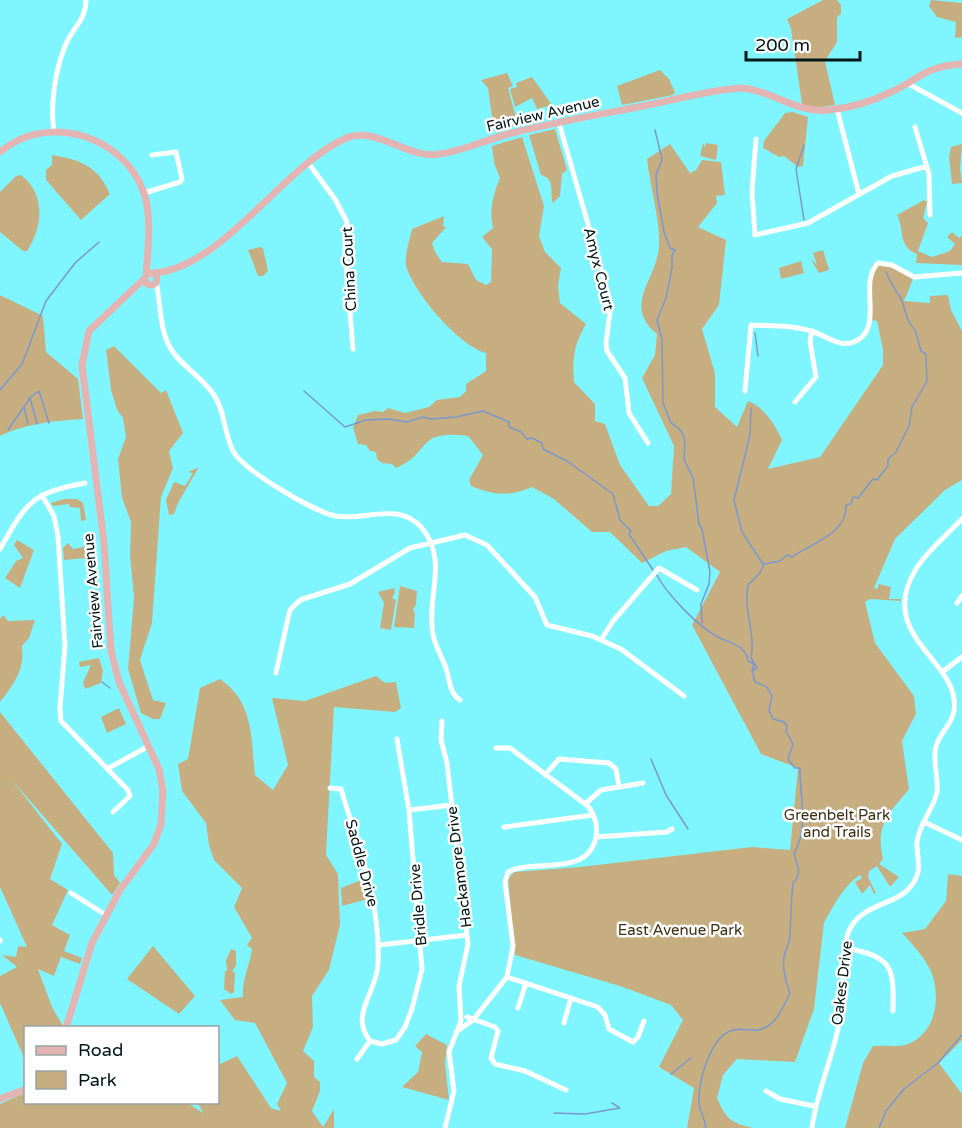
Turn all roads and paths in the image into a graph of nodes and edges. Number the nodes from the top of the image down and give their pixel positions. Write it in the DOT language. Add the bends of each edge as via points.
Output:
graph roads {
  1 [pos="86,0"];
  2 [pos="962,64"];
  3 [pos="907,83"];
  4 [pos="837,109"];
  5 [pos="962,113"];
  6 [pos="559,123"];
  7 [pos="915,127"];
  8 [pos="54,131"];
  9 [pos="756,139"];
  10 [pos="0,152"];
  11 [pos="152,155"];
  12 [pos="309,164"];
  13 [pos="927,166"];
  14 [pos="144,193"];
  15 [pos="860,194"];
  16 [pos="930,215"];
  17 [pos="962,273"];
  18 [pos="151,279"];
  19 [pos="812,331"];
  20 [pos="353,349"];
  21 [pos="745,391"];
  22 [pos="795,402"];
  23 [pos="648,443"];
  24 [pos="85,483"];
  25 [pos="42,495"];
  26 [pos="962,519"];
  27 [pos="430,541"];
  28 [pos="0,549"];
  29 [pos="697,590"];
  30 [pos="962,596"];
  31 [pos="957,603"];
  32 [pos="601,640"];
  33 [pos="962,657"];
  34 [pos="942,672"];
  35 [pos="276,673"];
  36 [pos="684,696"];
  37 [pos="460,700"];
  38 [pos="442,721"];
  39 [pos="397,739"];
  40 [pos="149,746"];
  41 [pos="496,748"];
  42 [pos="107,769"];
  43 [pos="545,775"];
  44 [pos="643,783"];
  45 [pos="619,786"];
  46 [pos="330,788"];
  47 [pos="585,804"];
  48 [pos="452,805"];
  49 [pos="409,810"];
  50 [pos="113,812"];
  51 [pos="593,815"];
  52 [pos="924,822"];
  53 [pos="504,826"];
  54 [pos="672,829"];
  55 [pos="596,837"];
  56 [pos="962,840"];
  57 [pos="71,893"];
  58 [pos="106,915"];
  59 [pos="467,935"];
  60 [pos="422,940"];
  61 [pos="379,945"];
  62 [pos="846,948"];
  63 [pos="507,977"];
  64 [pos="525,983"];
  65 [pos="571,998"];
  66 [pos="518,1008"];
  67 [pos="893,1011"];
  68 [pos="467,1017"];
  69 [pos="644,1021"];
  70 [pos="564,1023"];
  71 [pos="67,1026"];
  72 [pos="456,1032"];
  73 [pos="370,1041"];
  74 [pos="357,1059"];
  75 [pos="24,1090"];
  76 [pos="566,1090"];
  77 [pos="766,1091"];
  78 [pos="0,1099"];
  79 [pos="814,1106"];
  80 [pos="445,1128"];
  81 [pos="812,1128"];
  1 -- 8 [label="street" via="83,19 65,45 61,61 52,116"];
  2 -- 3 [label="main road, Fairview Avenue" via="934,67"];
  3 -- 4 [label="main road, Fairview Avenue" via="884,95"];
  3 -- 5 [label="street"];
  4 -- 6 [label="main road, Fairview Avenue" via="801,108 764,91 741,88"];
  4 -- 15 [label="street"];
  6 -- 12 [label="main road, Fairview Avenue" via="438,154 412,152 372,136 359,135 341,141"];
  6 -- 23 [label="street, Amyx Court" via="611,304 607,351 625,378 629,413"];
  7 -- 13 [label="street"];
  8 -- 10 [label="main road" via="28,136"];
  8 -- 14 [label="main road" via="86,136 116,152"];
  9 -- 15 [label="street" via="752,191 755,235 808,223"];
  11 -- 14 [label="street" via="176,152 182,178"];
  12 -- 18 [label="main road, Fairview Avenue" via="213,246"];
  12 -- 20 [label="street, China Court" via="347,222 345,250"];
  13 -- 15 [label="street" via="892,176"];
  13 -- 16 [label="street"];
  14 -- 18 [label="main road"];
  17 -- 19 [label="street" via="914,277 878,263 870,279 870,324 865,333 857,341 842,344"];
  18 -- 27 [label="street" via="170,348 213,393 230,443 248,469 334,516 404,515"];
  18 -- 40 [label="main road, Fairview Avenue" via="96,322 89,331 82,365 104,543 111,651 119,682"];
  19 -- 21 [label="street" via="752,325"];
  19 -- 22 [label="street" via="816,377"];
  24 -- 25 [label="street"];
  25 -- 28 [label="street" via="21,513"];
  25 -- 42 [label="street" via="54,516 58,536 65,646 61,721"];
  26 -- 34 [label="street, Oakes Drive" via="916,568 908,588 909,628"];
  27 -- 32 [label="street" via="465,535 481,541 535,597 547,625"];
  27 -- 35 [label="street" via="410,548 350,584 300,600 290,610"];
  27 -- 37 [label="street" via="436,566 432,635 452,692"];
  29 -- 32 [label="street" via="658,568"];
  30 -- 31 [label="street"];
  32 -- 36 [label="street" via="621,649"];
  33 -- 34 [label="street"];
  34 -- 52 [label="street, Oakes Drive" via="954,693 955,709 936,747 936,793"];
  38 -- 48 [label="street, Hackamore Drive" via="441,740"];
  39 -- 49 [label="street, Bridle Drive"];
  40 -- 42 [label="street"];
  40 -- 58 [label="main road, Fairview Avenue" via="163,791 160,824 154,844"];
  41 -- 43 [label="street" via="510,748"];
  42 -- 50 [label="street" via="130,796"];
  43 -- 45 [label="street" via="559,759 609,763 616,769"];
  43 -- 47 [label="street"];
  44 -- 45 [label="street"];
  45 -- 47 [label="street" via="601,790"];
  46 -- 61 [label="street, Saddle Drive" via="341,789 370,883"];
  47 -- 51 [label="street"];
  48 -- 49 [label="street"];
  48 -- 59 [label="street, Hackamore Drive"];
  49 -- 60 [label="street, Bridle Drive"];
  51 -- 53 [label="street"];
  51 -- 55 [label="street"];
  52 -- 56 [label="street"];
  52 -- 62 [label="street, Oakes Drive" via="917,843 916,878 897,899 870,908 856,921 848,933"];
  54 -- 55 [label="street"];
  55 -- 63 [label="street" via="591,850 577,861 508,872 505,882 513,946"];
  57 -- 58 [label="street"];
  58 -- 71 [label="main road, Fairview Avenue" via="85,963"];
  59 -- 60 [label="street"];
  59 -- 68 [label="street, Hackamore Drive" via="459,986"];
  60 -- 61 [label="street"];
  60 -- 73 [label="street, Bridle Drive" via="420,979 405,1027 396,1040 382,1044"];
  61 -- 73 [label="street, Saddle Drive" via="375,984 360,1018"];
  62 -- 67 [label="street" via="869,953 884,962 894,977"];
  62 -- 79 [label="street, Oakes Drive" via="841,1015"];
  63 -- 64 [label="street"];
  63 -- 68 [label="street" via="478,1013"];
  64 -- 65 [label="street"];
  64 -- 66 [label="street"];
  65 -- 69 [label="street" via="598,1007 609,1029 633,1042"];
  65 -- 70 [label="street"];
  68 -- 72 [label="street, Hackamore Drive"];
  68 -- 72 [label="street"];
  68 -- 76 [label="street" via="498,1031 491,1058 495,1064 521,1069"];
  72 -- 80 [label="street, Hackamore Drive" via="449,1052 454,1091"];
  73 -- 74 [label="street"];
  75 -- 78 [label="main road"];
  77 -- 79 [label="street" via="780,1099"];
  79 -- 81 [label="street, Oakes Drive"];
}
